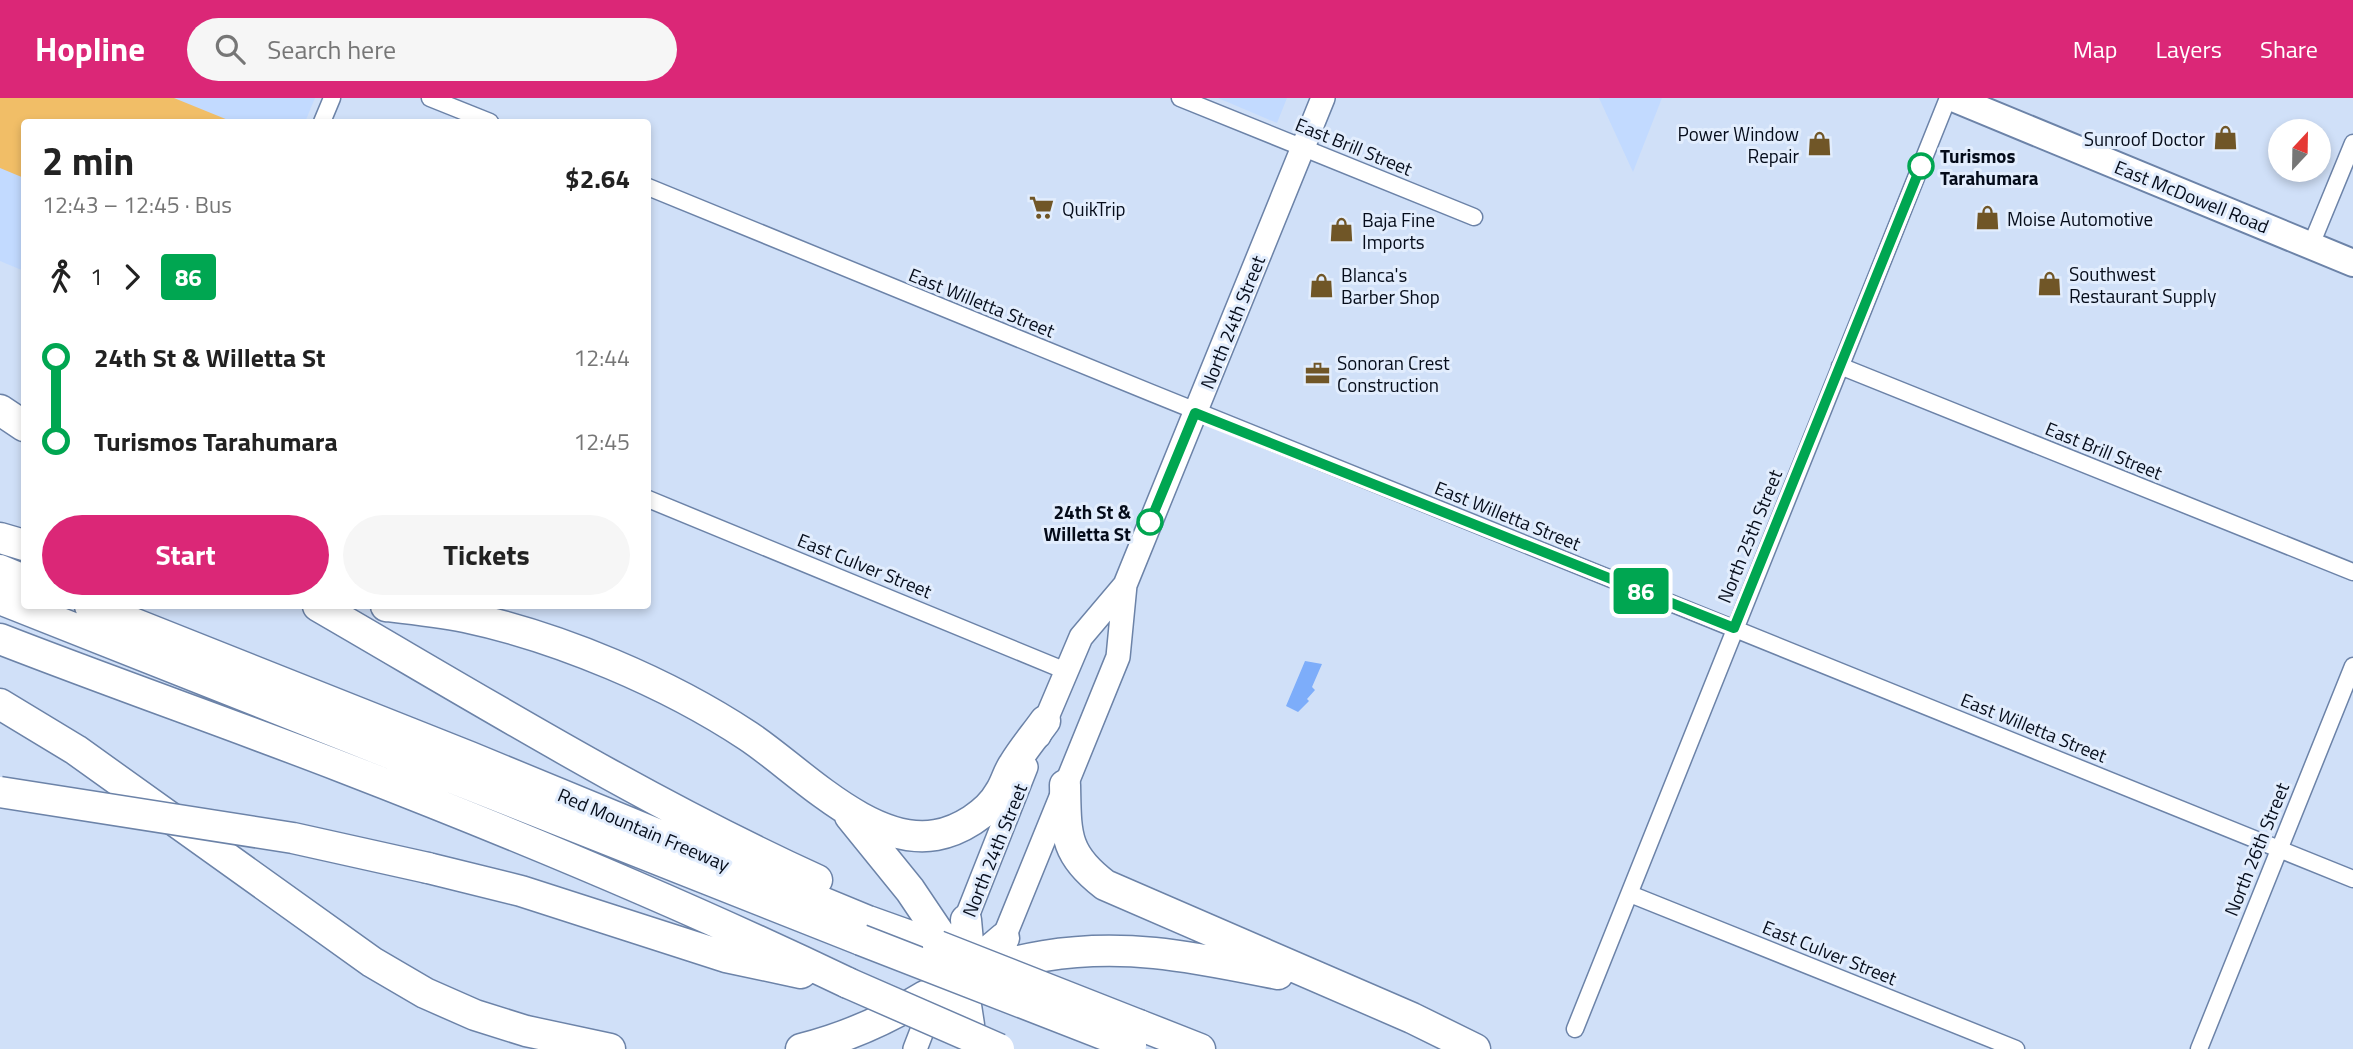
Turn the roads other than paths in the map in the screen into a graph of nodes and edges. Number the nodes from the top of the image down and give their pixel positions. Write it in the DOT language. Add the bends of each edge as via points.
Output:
graph roads {
  1 [pos="332,98"];
  2 [pos="430,98"];
  3 [pos="1180,98"];
  4 [pos="1323,98"];
  5 [pos="1951,98"];
  6 [pos="323,119"];
  7 [pos="482,119"];
  8 [pos="2353,143"];
  9 [pos="1303,148"];
  10 [pos="651,188"];
  11 [pos="1474,217"];
  12 [pos="2311,245"];
  13 [pos="2353,262"];
  14 [pos="1840,366"];
  15 [pos="0,410"];
  16 [pos="1195,413"];
  17 [pos="0,423"];
  18 [pos="21,424"];
  19 [pos="21,435"];
  20 [pos="651,500"];
  21 [pos="0,538"];
  22 [pos="21,544"];
  23 [pos="0,570"];
  24 [pos="2353,572"];
  25 [pos="21,578"];
  26 [pos="1125,585"];
  27 [pos="0,599"];
  28 [pos="21,607"];
  29 [pos="27,609"];
  30 [pos="98,609"];
  31 [pos="323,609"];
  32 [pos="407,609"];
  33 [pos="0,615"];
  34 [pos="1734,628"];
  35 [pos="0,639"];
  36 [pos="2353,666"];
  37 [pos="1066,671"];
  38 [pos="0,704"];
  39 [pos="1045,720"];
  40 [pos="342,767"];
  41 [pos="1065,785"];
  42 [pos="0,792"];
  43 [pos="841,804"];
  44 [pos="0,811"];
  45 [pos="2278,849"];
  46 [pos="428,868"];
  47 [pos="2353,879"];
  48 [pos="1630,894"];
  49 [pos="966,920"];
  50 [pos="867,922"];
  51 [pos="1004,938"];
  52 [pos="848,983"];
  53 [pos="1333,985"];
  54 [pos="960,987"];
  55 [pos="1575,1029"];
  56 [pos="1137,1040"];
  57 [pos="610,1049"];
  58 [pos="800,1049"];
  59 [pos="915,1049"];
  60 [pos="989,1049"];
  61 [pos="999,1049"];
  62 [pos="1200,1049"];
  63 [pos="1475,1049"];
  64 [pos="2016,1049"];
  65 [pos="2199,1049"];
  1 -- 6 [label="street"];
  2 -- 7 [label="street"];
  3 -- 9 [label="street, East Brill Street"];
  4 -- 9 [label="main road, North 24th Street"];
  5 -- 12 [label="main road, East McDowell Road"];
  5 -- 14 [label="street, North 25th Street"];
  8 -- 12 [label="street"];
  9 -- 11 [label="street, East Brill Street"];
  9 -- 16 [label="main road, North 24th Street"];
  10 -- 16 [label="street, East Willetta Street"];
  12 -- 13 [label="main road, East McDowell Road"];
  14 -- 24 [label="street, East Brill Street"];
  14 -- 34 [label="street, North 25th Street"];
  15 -- 18 [label="highway"];
  16 -- 26 [label="main road, North 24th Street"];
  16 -- 34 [label="street, East Willetta Street"];
  17 -- 19 [label="highway"];
  20 -- 37 [label="street, East Culver Street"];
  21 -- 22 [label="highway"];
  23 -- 25 [label="highway"];
  26 -- 37 [label="main road, North 24th Street" via="1081,637"];
  26 -- 41 [label="main road, North 24th Street" via="1118,657"];
  27 -- 28 [label="highway"];
  29 -- 50 [label="highway"];
  30 -- 50 [label="highway, Red Mountain Freeway"];
  31 -- 50 [label="highway" via="578,758 742,845"];
  32 -- 43 [label="highway" via="509,628 664,688 749,736"];
  33 -- 40 [label="highway"];
  34 -- 45 [label="street, East Willetta Street"];
  34 -- 48 [label="street, North 25th Street"];
  35 -- 40 [label="highway"];
  36 -- 45 [label="street, North 26th Street"];
  37 -- 39 [label="main road, North 24th Street"];
  38 -- 57 [label="highway" via="76,750 372,962 425,993 526,1031"];
  39 -- 43 [label="highway" via="1012,765 995,801 948,832 933,836 895,832"];
  39 -- 49 [label="main road, North 24th Street"];
  40 -- 52 [label="highway" via="632,885"];
  41 -- 51 [label="main road, North 24th Street"];
  41 -- 53 [label="highway" via="1072,852 1105,886"];
  42 -- 46 [label="highway, bridge" via="293,838"];
  43 -- 54 [label="highway" via="910,890"];
  44 -- 46 [label="highway, bridge"];
  45 -- 47 [label="street, East Willetta Street"];
  45 -- 65 [label="street, North 26th Street"];
  46 -- 52 [label="highway" via="521,891 726,957"];
  48 -- 55 [label="street, North 25th Street"];
  48 -- 64 [label="street, East Culver Street"];
  49 -- 54 [label="highway"];
  50 -- 54 [label="highway"];
  50 -- 56 [label="highway, bridge"];
  51 -- 54 [label="highway"];
  52 -- 61 [label="highway, bridge"];
  53 -- 54 [label="highway" via="1187,956 1105,949 1027,959"];
  53 -- 63 [label="highway"];
  54 -- 56 [label="highway, bridge"];
  54 -- 58 [label="highway" via="826,1043"];
  54 -- 59 [label="main road"];
  54 -- 60 [label="highway"];
  56 -- 62 [label="highway"];
}
